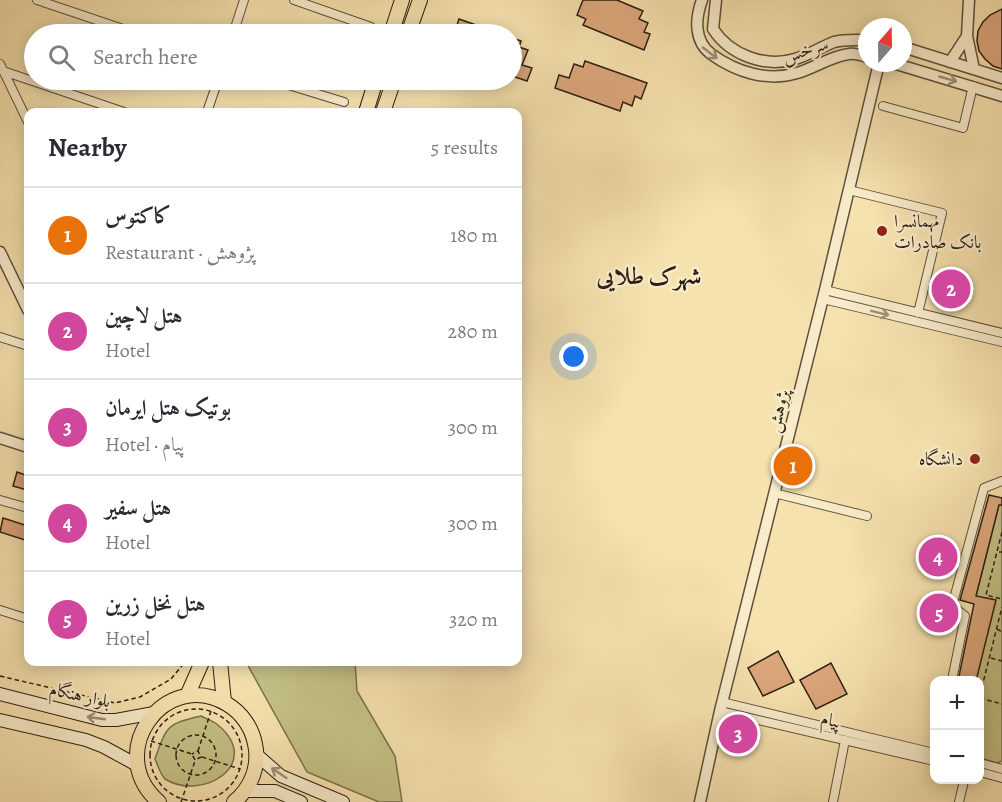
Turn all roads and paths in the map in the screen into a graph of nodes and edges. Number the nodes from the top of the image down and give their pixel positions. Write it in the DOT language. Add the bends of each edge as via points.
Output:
graph roads {
  1 [pos="38,0"];
  2 [pos="244,0"];
  3 [pos="294,0"];
  4 [pos="402,0"];
  5 [pos="420,0"];
  6 [pos="702,0"];
  7 [pos="716,0"];
  8 [pos="969,0"];
  9 [pos="109,24"];
  10 [pos="236,24"];
  11 [pos="362,24"];
  12 [pos="394,24"];
  13 [pos="412,24"];
  14 [pos="966,36"];
  15 [pos="858,40"];
  16 [pos="912,50"];
  17 [pos="858,55"];
  18 [pos="950,62"];
  19 [pos="2,68"];
  20 [pos="912,68"];
  21 [pos="974,69"];
  22 [pos="877,72"];
  23 [pos="24,76"];
  24 [pos="1002,78"];
  25 [pos="973,86"];
  26 [pos="63,90"];
  27 [pos="215,90"];
  28 [pos="305,90"];
  29 [pos="373,90"];
  30 [pos="391,90"];
  31 [pos="1002,96"];
  32 [pos="344,102"];
  33 [pos="883,106"];
  34 [pos="113,108"];
  35 [pos="208,108"];
  36 [pos="367,108"];
  37 [pos="384,108"];
  38 [pos="24,114"];
  39 [pos="849,190"];
  40 [pos="0,252"];
  41 [pos="824,295"];
  42 [pos="24,302"];
  43 [pos="918,312"];
  44 [pos="1002,333"];
  45 [pos="0,337"];
  46 [pos="1002,342"];
  47 [pos="24,345"];
  48 [pos="0,438"];
  49 [pos="24,446"];
  50 [pos="1002,481"];
  51 [pos="774,493"];
  52 [pos="0,500"];
  53 [pos="24,507"];
  54 [pos="867,516"];
  55 [pos="1002,532"];
  56 [pos="1001,598"];
  57 [pos="1002,607"];
  58 [pos="0,610"];
  59 [pos="24,618"];
  60 [pos="997,629"];
  61 [pos="1002,632"];
  62 [pos="990,657"];
  63 [pos="1002,661"];
  64 [pos="181,666"];
  65 [pos="200,666"];
  66 [pos="220,666"];
  67 [pos="0,676"];
  68 [pos="953,676"];
  69 [pos="984,681"];
  70 [pos="0,694"];
  71 [pos="187,696"];
  72 [pos="984,698"];
  73 [pos="216,704"];
  74 [pos="1002,704"];
  75 [pos="721,706"];
  76 [pos="154,713"];
  77 [pos="0,720"];
  78 [pos="203,736"];
  79 [pos="146,739"];
  80 [pos="845,740"];
  81 [pos="177,749"];
  82 [pos="198,751"];
  83 [pos="930,752"];
  84 [pos="192,754"];
  85 [pos="256,755"];
  86 [pos="201,757"];
  87 [pos="195,760"];
  88 [pos="930,760"];
  89 [pos="216,762"];
  90 [pos="137,765"];
  91 [pos="984,765"];
  92 [pos="1002,769"];
  93 [pos="241,770"];
  94 [pos="984,773"];
  95 [pos="190,775"];
  96 [pos="1002,778"];
  97 [pos="963,784"];
  98 [pos="245,791"];
  99 [pos="155,801"];
  100 [pos="182,801"];
  101 [pos="234,802"];
  102 [pos="301,802"];
  103 [pos="343,802"];
  104 [pos="700,802"];
  105 [pos="833,802"];
  106 [pos="959,802"];
  1 -- 9 [label="street"];
  2 -- 10 [label="street"];
  3 -- 11 [label="street"];
  4 -- 12 [label="main road"];
  5 -- 13 [label="main road"];
  6 -- 17 [label="street, سرخس, one-way" via="697,29 702,47 745,72 771,77 797,73 850,53"];
  7 -- 15 [label="street, سرخس" via="713,29 721,41 754,59 794,60 835,42"];
  8 -- 14 [label="street"];
  14 -- 18 [label="street"];
  14 -- 21 [label="street"];
  16 -- 18 [label="street"];
  18 -- 21 [label="street"];
  19 -- 23 [label="street"];
  19 -- 38 [label="street"];
  20 -- 25 [label="street, one-way"];
  21 -- 24 [label="street"];
  22 -- 39 [label="street, پژوهش"];
  25 -- 31 [label="street"];
  25 -- 33 [label="street" via="963,128"];
  26 -- 34 [label="street"];
  27 -- 35 [label="street"];
  28 -- 32 [label="street"];
  29 -- 36 [label="main road"];
  30 -- 37 [label="main road"];
  39 -- 41 [label="street, پژوهش"];
  39 -- 43 [label="street" via="942,213"];
  40 -- 42 [label="street"];
  41 -- 43 [label="street"];
  41 -- 46 [label="street, one-way"];
  41 -- 51 [label="street, پژوهش"];
  43 -- 44 [label="street"];
  45 -- 47 [label="street"];
  48 -- 49 [label="street"];
  50 -- 68 [label="street" via="984,489 952,606 965,616"];
  51 -- 54 [label="street"];
  51 -- 75 [label="street, پژوهش"];
  52 -- 53 [label="street"];
  55 -- 56 [label="path" via="986,595"];
  57 -- 60 [label="path"];
  58 -- 59 [label="street"];
  60 -- 61 [label="path"];
  60 -- 62 [label="path"];
  62 -- 63 [label="path"];
  62 -- 69 [label="path"];
  64 -- 67 [label="path" via="171,679 140,697 115,703"];
  65 -- 71 [label="main road"];
  66 -- 73 [label="main road"];
  76 -- 70 [label="main road, بلوار هنگام, one-way" via="102,720"];
  71 -- 73 [label="main road"];
  71 -- 76 [label="main road"];
  72 -- 74 [label="path"];
  73 -- 78 [label="path"];
  73 -- 79 [label="path" via="179,713"];
  73 -- 85 [label="main road" via="239,713 250,728"];
  73 -- 93 [label="path" via="239,738"];
  75 -- 80 [label="street, پیام"];
  75 -- 83 [label="street, پیام"];
  75 -- 104 [label="street, پژوهش"];
  76 -- 79 [label="main road" via="148,720"];
  77 -- 90 [label="main road" via="86,740"];
  78 -- 81 [label="path" via="187,737"];
  78 -- 82 [label="path"];
  78 -- 89 [label="path" via="215,746"];
  79 -- 81 [label="path"];
  79 -- 90 [label="main road" via="137,746"];
  79 -- 100 [label="path" via="157,780"];
  80 -- 88 [label="street, پیام"];
  80 -- 105 [label="street"];
  81 -- 84 [label="path"];
  81 -- 95 [label="path" via="178,765"];
  82 -- 84 [label="path"];
  82 -- 86 [label="path"];
  84 -- 87 [label="path"];
  85 -- 98 [label="main road" via="254,774"];
  103 -- 85 [label="main road, one-way" via="281,776"];
  86 -- 87 [label="path"];
  86 -- 89 [label="path"];
  87 -- 95 [label="path"];
  89 -- 93 [label="path"];
  89 -- 95 [label="path" via="206,774"];
  90 -- 99 [label="main road"];
  91 -- 92 [label="street"];
  93 -- 100 [label="path" via="233,784 214,798"];
  94 -- 96 [label="street"];
  95 -- 100 [label="path"];
  97 -- 106 [label="street"];
  98 -- 101 [label="main road"];
  98 -- 102 [label="main road" via="275,791"];
}
